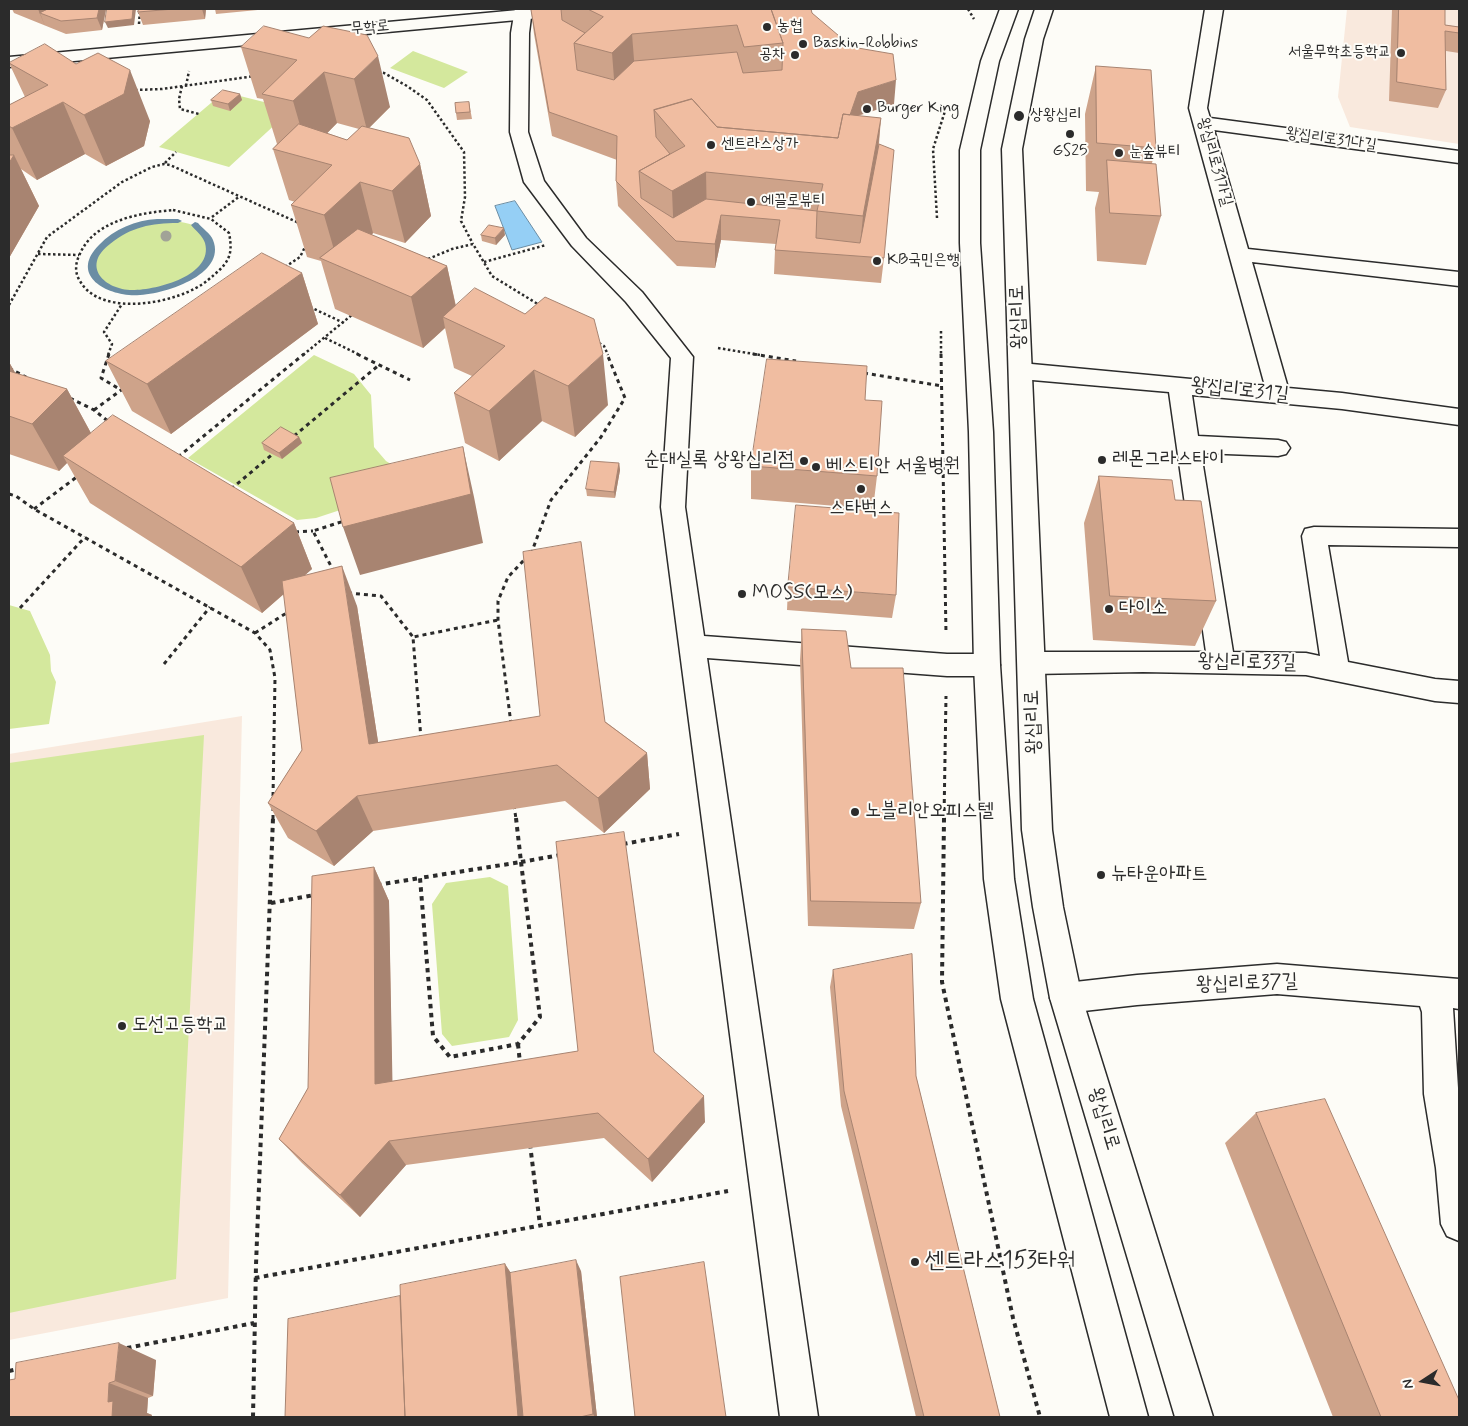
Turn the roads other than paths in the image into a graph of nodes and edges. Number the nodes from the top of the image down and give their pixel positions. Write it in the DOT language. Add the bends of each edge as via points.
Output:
graph roads {
  1 [pos="582,9"];
  2 [pos="990,9"];
  3 [pos="1009,9"];
  4 [pos="1044,9"];
  5 [pos="1214,9"];
  6 [pos="523,11"];
  7 [pos="999,34"];
  8 [pos="9,62"];
  9 [pos="988,70"];
  10 [pos="1026,75"];
  11 [pos="1203,123"];
  12 [pos="1459,157"];
  13 [pos="1240,254"];
  14 [pos="1459,279"];
  15 [pos="1021,372"];
  16 [pos="1179,385"];
  17 [pos="1279,395"];
  18 [pos="979,398"];
  19 [pos="1022,401"];
  20 [pos="1459,418"];
  21 [pos="1188,444"];
  22 [pos="1278,448"];
  23 [pos="1459,538"];
  24 [pos="691,646"];
  25 [pos="1221,662"];
  26 [pos="1032,663"];
  27 [pos="987,665"];
  28 [pos="1336,670"];
  29 [pos="1459,692"];
  30 [pos="1445,993"];
  31 [pos="1066,998"];
  32 [pos="1456,1168"];
  33 [pos="1459,1224"];
  34 [pos="799,1417"];
  35 [pos="1129,1417"];
  36 [pos="1194,1417"];
  1 -- 6 [label="street, 무학로"];
  2 -- 7 [label="street"];
  3 -- 7 [label="street"];
  4 -- 10 [label="street, 왕십리로"];
  5 -- 11 [label="street, 왕십리로31가길" via="1198,108"];
  6 -- 8 [label="street, 무학로"];
  6 -- 24 [label="street" via="519,132 534,182 579,242 634,296 682,357 673,507"];
  7 -- 9 [label="street"];
  9 -- 10 [label="street"];
  9 -- 18 [label="street" via="970,150 970,242"];
  10 -- 15 [label="street, 왕십리로" via="1012,149"];
  11 -- 12 [label="street, 왕십리로31나길"];
  11 -- 13 [label="street, 왕십리로31가길"];
  13 -- 14 [label="street"];
  13 -- 17 [label="street, 왕십리로31가길"];
  15 -- 16 [label="street, 왕십리로31길"];
  15 -- 19 [label="street, 왕십리로"];
  16 -- 17 [label="street, 왕십리로31길"];
  16 -- 21 [label="street"];
  17 -- 20 [label="street, 왕십리로31길"];
  18 -- 19 [label="street"];
  18 -- 27 [label="street"];
  19 -- 26 [label="street, 왕십리로"];
  21 -- 22 [label="street"];
  21 -- 25 [label="street"];
  23 -- 28 [label="street" via="1314,536"];
  24 -- 27 [label="street" via="947,665"];
  24 -- 34 [label="street"];
  25 -- 26 [label="street, 왕십리로33길"];
  25 -- 28 [label="street, 왕십리로33길" via="1306,664"];
  26 -- 31 [label="street, 왕십리로" via="1038,830 1048,907"];
  27 -- 35 [label="street" via="999,879 1018,999"];
  28 -- 29 [label="street, 왕십리로33길"];
  30 -- 31 [label="street, 왕십리로37길" via="1277,979"];
  30 -- 32 [label="street" via="1438,1012 1441,1094"];
  31 -- 36 [label="street, 왕십리로"];
  32 -- 33 [label="street"];
}
